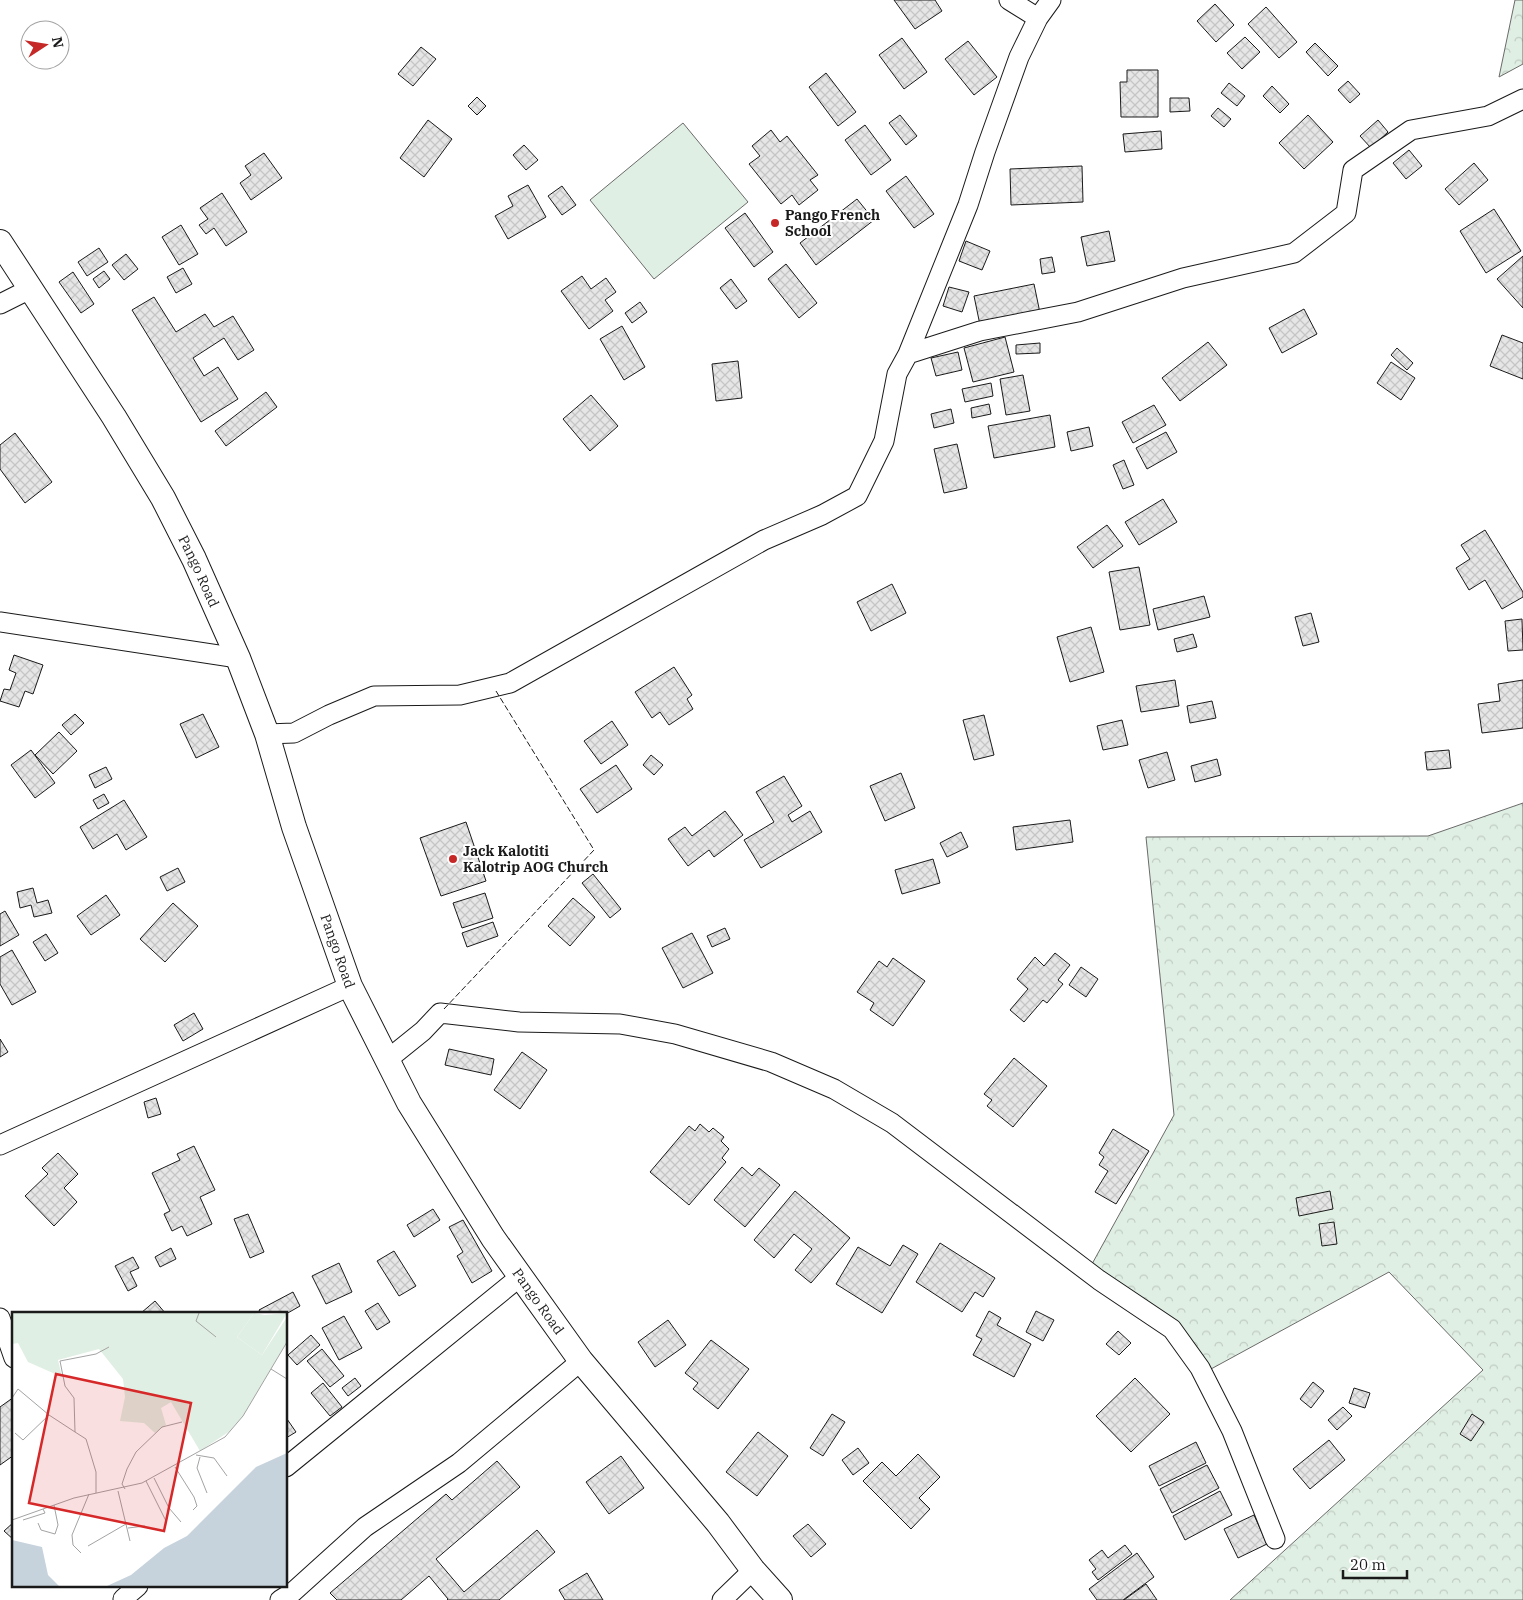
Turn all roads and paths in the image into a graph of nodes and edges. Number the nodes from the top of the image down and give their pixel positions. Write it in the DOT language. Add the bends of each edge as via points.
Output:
graph roads {
  1 [pos="1008,0"];
  2 [pos="1050,0"];
  3 [pos="1038,18"];
  4 [pos="1523,99"];
  5 [pos="0,242"];
  6 [pos="30,289"];
  7 [pos="0,304"];
  8 [pos="908,354"];
  9 [pos="0,622"];
  10 [pos="238,658"];
  11 [pos="267,734"];
  12 [pos="350,986"];
  13 [pos="387,1060"];
  14 [pos="0,1146"];
  15 [pos="521,1276"];
  16 [pos="0,1318"];
  17 [pos="12,1352"];
  18 [pos="581,1361"];
  19 [pos="288,1464"];
  20 [pos="1275,1540"];
  21 [pos="753,1570"];
  22 [pos="136,1588"];
  23 [pos="123,1599"];
  24 [pos="280,1600"];
  25 [pos="722,1600"];
  26 [pos="780,1600"];
  1 -- 3 [label="street"];
  2 -- 3 [label="street"];
  3 -- 8 [label="street" via="1019,57 968,205"];
  4 -- 8 [label="street" via="1488,116 1411,130 1353,170 1346,213 1294,253 1183,278 1078,312 980,332"];
  5 -- 6 [label="street, Pango Road"];
  6 -- 7 [label="street"];
  6 -- 10 [label="street, Pango Road" via="163,498"];
  8 -- 11 [label="street" via="897,374 884,441 857,496 764,540 510,683 460,696 374,696 294,733"];
  9 -- 10 [label="street"];
  10 -- 11 [label="street, Pango Road"];
  11 -- 12 [label="street, Pango Road" via="294,827"];
  12 -- 13 [label="street, Pango Road"];
  12 -- 14 [label="street"];
  13 -- 15 [label="street, Pango Road" via="409,1103 474,1208"];
  13 -- 20 [label="street" via="440,1013 519,1022 620,1024 675,1034 771,1062 834,1089 892,1123 1092,1274 1172,1329 1200,1368 1232,1431"];
  15 -- 18 [label="street, Pango Road"];
  15 -- 19 [label="street"];
  16 -- 17 [label="street"];
  18 -- 21 [label="street, Pango Road" via="718,1522"];
  18 -- 24 [label="street" via="459,1463 365,1527"];
  21 -- 25 [label="street"];
  21 -- 26 [label="street, Pango Road"];
  22 -- 23 [label="street"];
}
